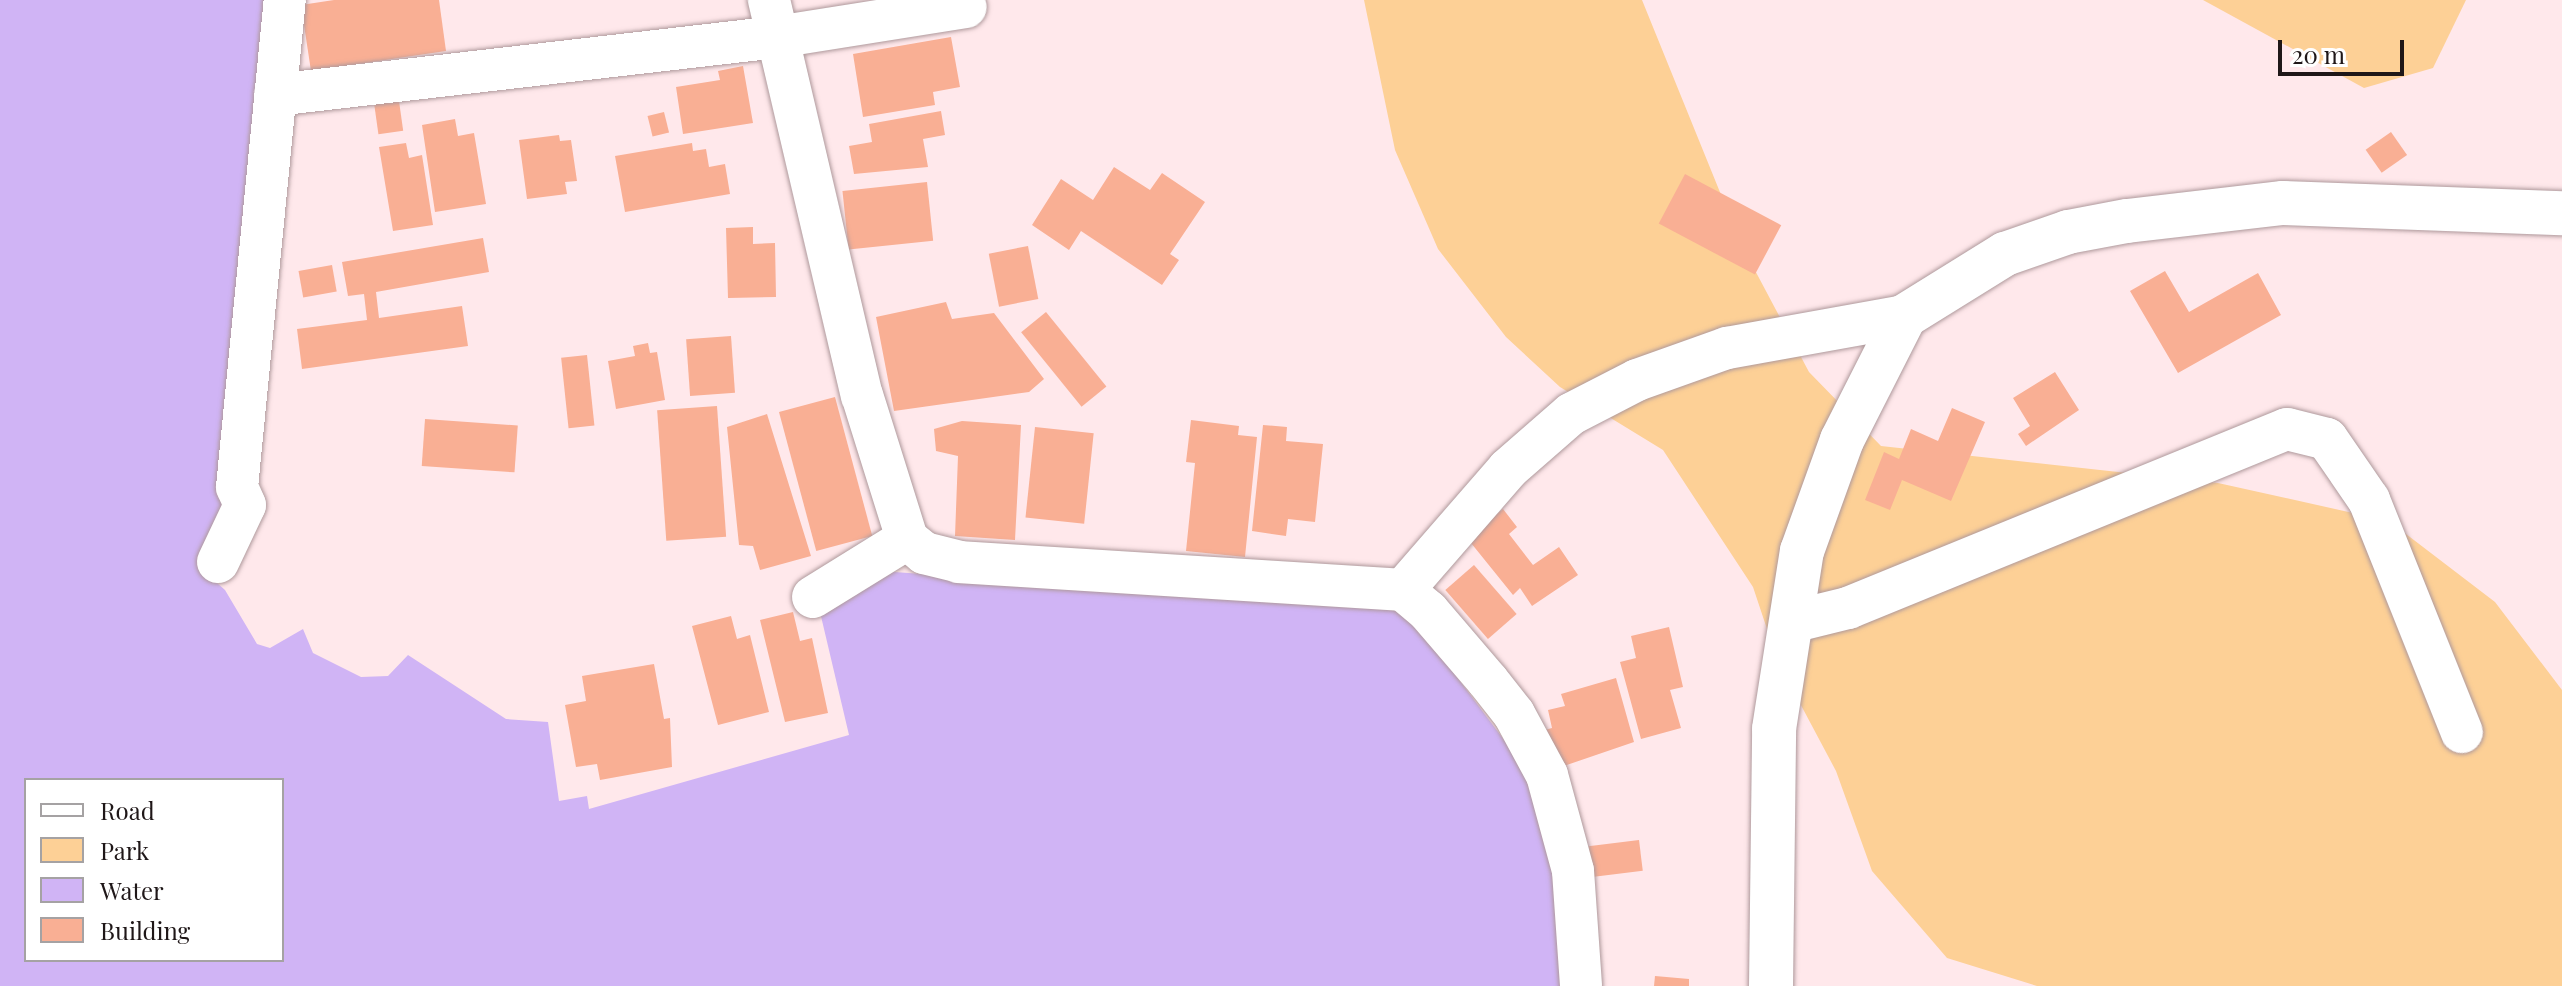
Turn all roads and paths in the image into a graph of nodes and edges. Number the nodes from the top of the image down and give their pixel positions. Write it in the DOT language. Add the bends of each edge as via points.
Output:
graph roads {
  1 [pos="285,0"];
  2 [pos="966,7"];
  3 [pos="773,18"];
  4 [pos="275,95"];
  5 [pos="2562,213"];
  6 [pos="1905,316"];
  7 [pos="907,539"];
  8 [pos="218,562"];
  9 [pos="1403,590"];
  10 [pos="813,597"];
  11 [pos="1791,622"];
  12 [pos="2462,732"];
  13 [pos="1581,986"];
  14 [pos="1771,986"];
  1 -- 4 [label="street"];
  2 -- 3 [label="street"];
  3 -- 4 [label="street"];
  3 -- 7 [label="street" via="862,395"];
  4 -- 8 [label="street" via="237,487 245,505"];
  5 -- 6 [label="street" via="2283,203 2127,221 2068,232 2005,254"];
  6 -- 9 [label="street" via="1727,348 1637,380 1571,414 1508,469"];
  6 -- 11 [label="street" via="1842,440 1802,551"];
  7 -- 9 [label="street" via="924,553 959,562"];
  7 -- 10 [label="street"];
  9 -- 13 [label="street" via="1514,714 1547,775 1573,871"];
  11 -- 12 [label="street" via="1848,608 2287,429 2327,439 2369,500"];
  11 -- 14 [label="street" via="1774,729"];
}
